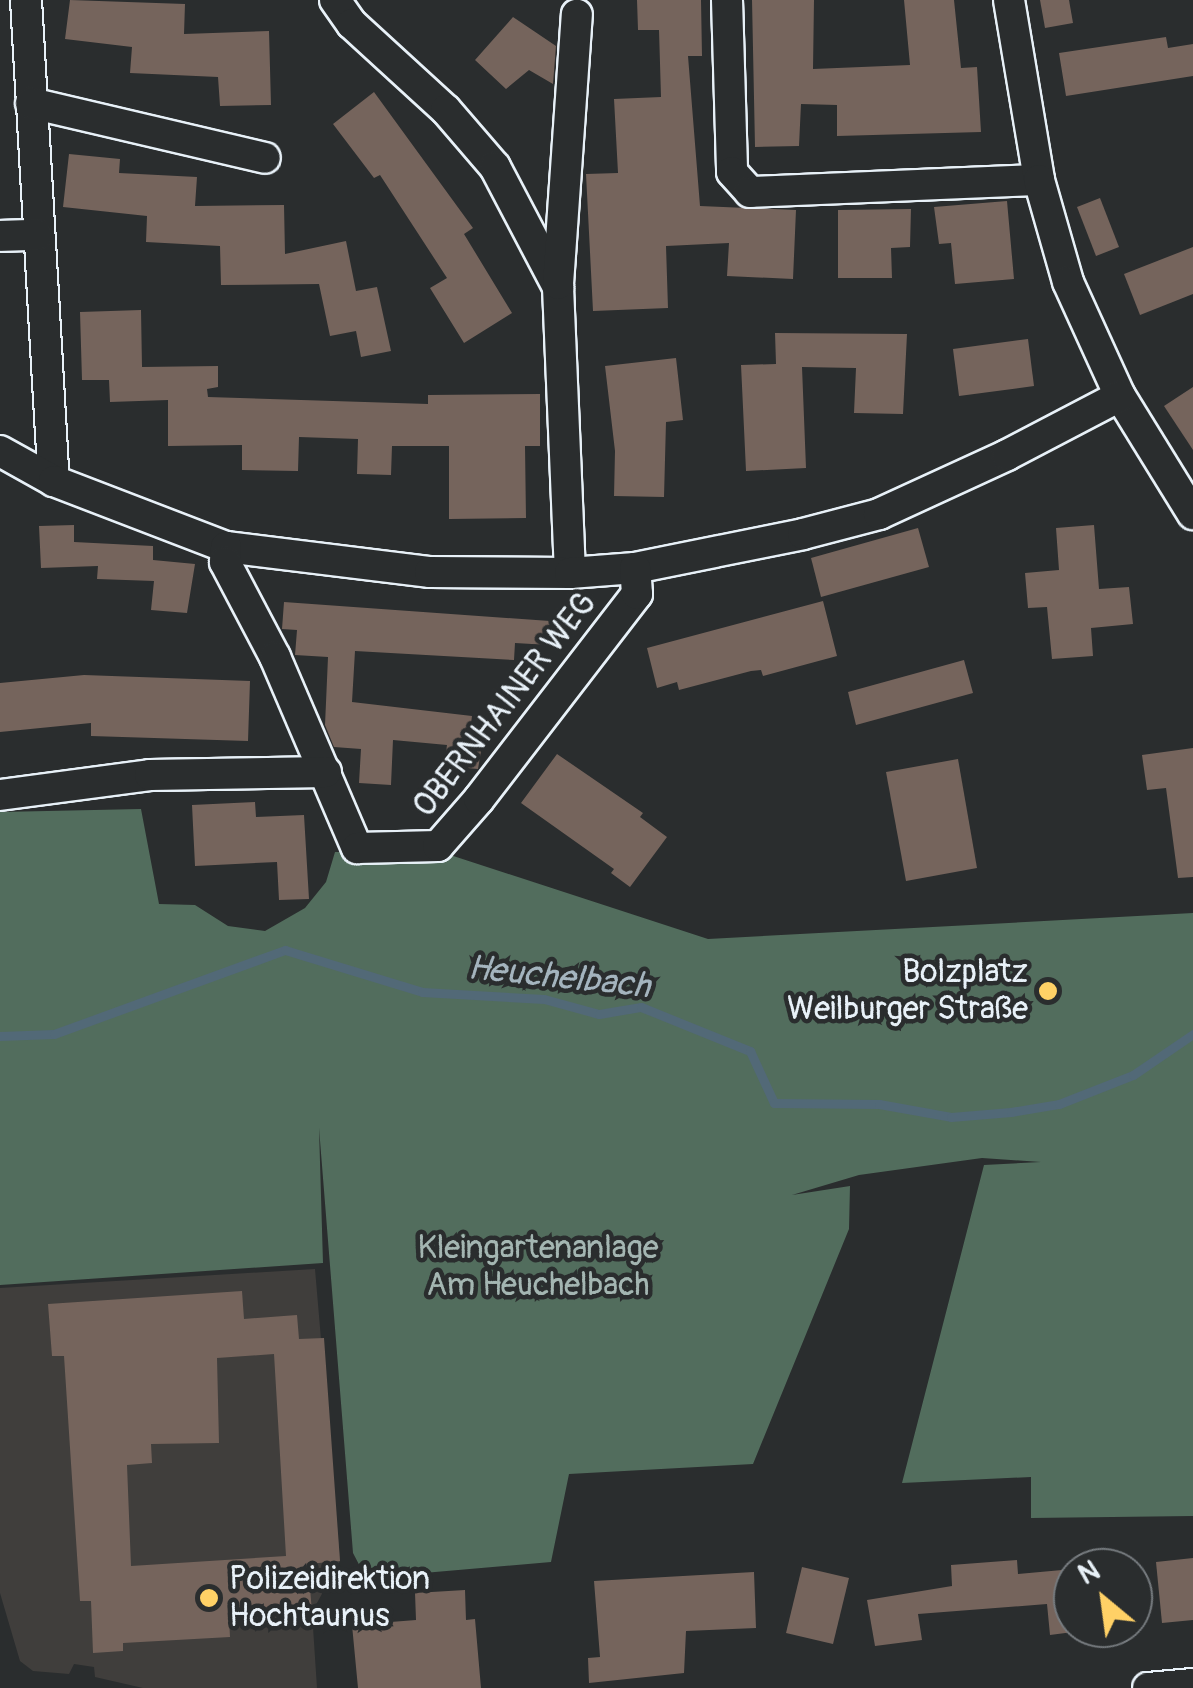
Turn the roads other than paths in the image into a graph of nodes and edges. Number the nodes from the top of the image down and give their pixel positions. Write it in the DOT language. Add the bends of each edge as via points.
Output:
graph roads {
  1 [pos="26,0"];
  2 [pos="335,0"];
  3 [pos="728,0"];
  4 [pos="1009,0"];
  5 [pos="577,15"];
  6 [pos="31,103"];
  7 [pos="265,158"];
  8 [pos="1039,180"];
  9 [pos="37,235"];
  10 [pos="0,236"];
  11 [pos="558,287"];
  12 [pos="1120,396"];
  13 [pos="0,452"];
  14 [pos="54,481"];
  15 [pos="1193,514"];
  16 [pos="226,547"];
  17 [pos="635,568"];
  18 [pos="570,573"];
  19 [pos="326,772"];
  20 [pos="0,795"];
  21 [pos="1193,1684"];
  22 [pos="1148,1688"];
  1 -- 6 [label="street"];
  2 -- 11 [label="street" via="495,166"];
  3 -- 8 [label="street" via="732,172 750,192"];
  4 -- 8 [label="street"];
  5 -- 11 [label="street"];
  6 -- 7 [label="street"];
  6 -- 9 [label="street"];
  8 -- 12 [label="street" via="1068,282"];
  9 -- 10 [label="street"];
  9 -- 14 [label="street"];
  11 -- 18 [label="street"];
  12 -- 15 [label="street"];
  12 -- 17 [label="street" via="879,514"];
  13 -- 14 [label="street"];
  14 -- 16 [label="street"];
  16 -- 18 [label="street" via="430,572"];
  16 -- 19 [label="street, OBERNHAINER WEG" via="225,562"];
  17 -- 18 [label="street"];
  17 -- 19 [label="street, OBERNHAINER WEG" via="637,594 438,846 357,848"];
  19 -- 20 [label="street" via="150,775"];
  21 -- 22 [label="street"];
}
